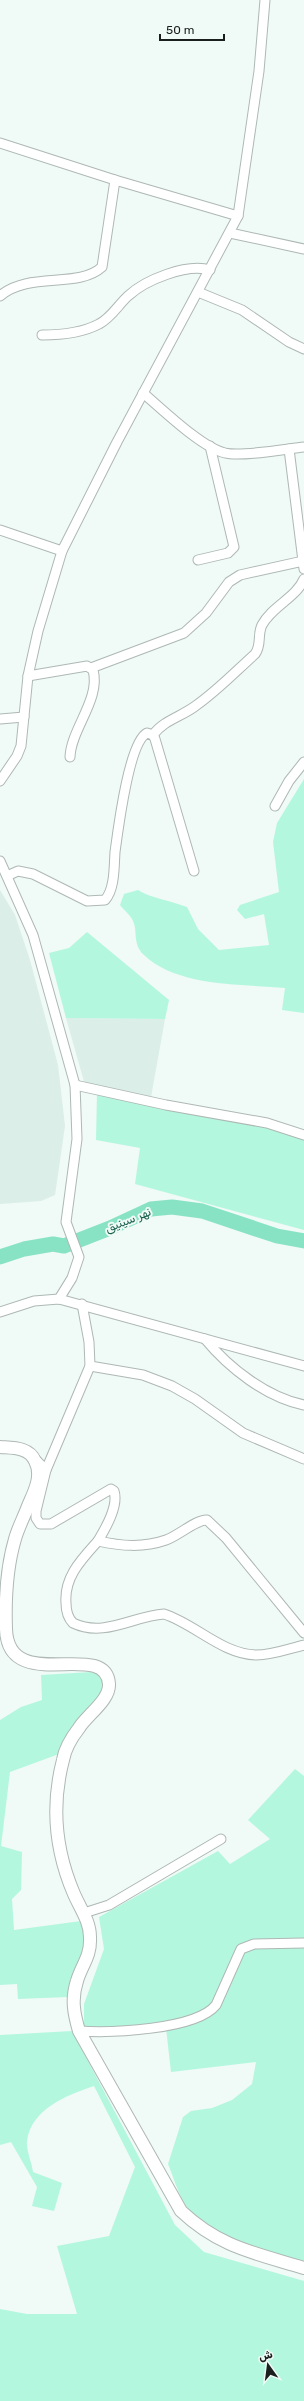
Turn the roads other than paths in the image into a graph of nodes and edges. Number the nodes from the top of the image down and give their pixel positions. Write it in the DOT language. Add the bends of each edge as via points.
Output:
graph roads {
  1 [pos="265,0"];
  2 [pos="0,143"];
  3 [pos="116,180"];
  4 [pos="238,216"];
  5 [pos="230,233"];
  6 [pos="304,249"];
  7 [pos="210,270"];
  8 [pos="198,292"];
  9 [pos="0,296"];
  10 [pos="42,335"];
  11 [pos="304,349"];
  12 [pos="143,393"];
  13 [pos="210,446"];
  14 [pos="304,447"];
  15 [pos="289,449"];
  16 [pos="0,530"];
  17 [pos="62,551"];
  18 [pos="198,560"];
  19 [pos="303,561"];
  20 [pos="304,579"];
  21 [pos="91,668"];
  22 [pos="28,676"];
  23 [pos="24,716"];
  24 [pos="0,719"];
  25 [pos="153,735"];
  26 [pos="70,757"];
  27 [pos="304,762"];
  28 [pos="0,781"];
  29 [pos="275,806"];
  30 [pos="0,861"];
  31 [pos="194,871"];
  32 [pos="6,876"];
  33 [pos="75,1085"];
  34 [pos="304,1135"];
  35 [pos="59,1299"];
  36 [pos="82,1304"];
  37 [pos="0,1312"];
  38 [pos="205,1339"];
  39 [pos="90,1366"];
  40 [pos="304,1366"];
  41 [pos="304,1405"];
  42 [pos="0,1447"];
  43 [pos="304,1459"];
  44 [pos="35,1460"];
  45 [pos="46,1470"];
  46 [pos="98,1541"];
  47 [pos="300,1623"];
  48 [pos="304,1633"];
  49 [pos="304,1645"];
  50 [pos="221,1840"];
  51 [pos="84,1913"];
  52 [pos="304,1943"];
  53 [pos="79,2031"];
  54 [pos="304,2268"];
  1 -- 4 [label="street"];
  2 -- 3 [label="street"];
  3 -- 4 [label="street"];
  3 -- 9 [label="street" via="105,261 102,267 96,272 69,278 29,282"];
  4 -- 5 [label="street"];
  5 -- 6 [label="street"];
  5 -- 7 [label="street"];
  7 -- 8 [label="street"];
  7 -- 10 [label="street" via="188,268 140,288 99,324 72,332"];
  8 -- 11 [label="street" via="242,310 289,342"];
  8 -- 12 [label="street"];
  12 -- 13 [label="street"];
  12 -- 17 [label="street"];
  13 -- 15 [label="street" via="230,454"];
  13 -- 18 [label="street" via="234,547 228,553"];
  14 -- 15 [label="street"];
  15 -- 19 [label="street"];
  16 -- 17 [label="street"];
  17 -- 22 [label="street" via="38,631"];
  19 -- 21 [label="street" via="240,575 229,582 206,613 184,633"];
  20 -- 25 [label="street" via="262,624 259,647 254,654 206,698 163,725"];
  21 -- 22 [label="street" via="87,666"];
  21 -- 26 [label="street" via="94,676 90,700 70,746"];
  22 -- 23 [label="street"];
  23 -- 24 [label="street"];
  23 -- 28 [label="street" via="21,746"];
  25 -- 31 [label="street"];
  25 -- 32 [label="street" via="147,733 140,738 131,763 112,883 105,900 87,901 23,871"];
  27 -- 29 [label="street" via="288,780"];
  30 -- 32 [label="street"];
  32 -- 33 [label="street" via="33,935"];
  33 -- 34 [label="street" via="267,1123"];
  33 -- 35 [label="street" via="77,1139 66,1222 78,1251 77,1267"];
  35 -- 36 [label="street"];
  35 -- 37 [label="street" via="34,1302"];
  36 -- 38 [label="street"];
  36 -- 39 [label="street" via="89,1342"];
  38 -- 40 [label="street"];
  38 -- 41 [label="street" via="225,1361 251,1380 287,1400"];
  39 -- 43 [label="street" via="143,1375 172,1386 243,1433"];
  39 -- 45 [label="street"];
  42 -- 44 [label="main road" via="22,1449"];
  44 -- 45 [label="street"];
  44 -- 51 [label="main road" via="38,1477 14,1540 9,1571 6,1617 9,1644 19,1656 33,1663 89,1664 98,1667 107,1676 109,1685 106,1696 79,1727 66,1748 59,1777 56,1841 74,1894"];
  45 -- 46 [label="street" via="36,1515 38,1522 43,1525 51,1524 98,1495 114,1490 116,1496"];
  46 -- 47 [label="street" via="118,1546 155,1543 185,1532 200,1521 208,1520"];
  46 -- 49 [label="street" via="75,1568 66,1585 66,1610 73,1623 90,1629 104,1628 164,1614 232,1650 245,1654 265,1654"];
  47 -- 48 [label="street"];
  50 -- 51 [label="street" via="109,1905"];
  51 -- 53 [label="main road" via="90,1935 90,1949 73,1997"];
  52 -- 53 [label="street" via="254,1944 241,1949 216,2005 203,2016 152,2027 110,2032"];
  53 -- 54 [label="main road" via="181,2211 221,2242"];
}
